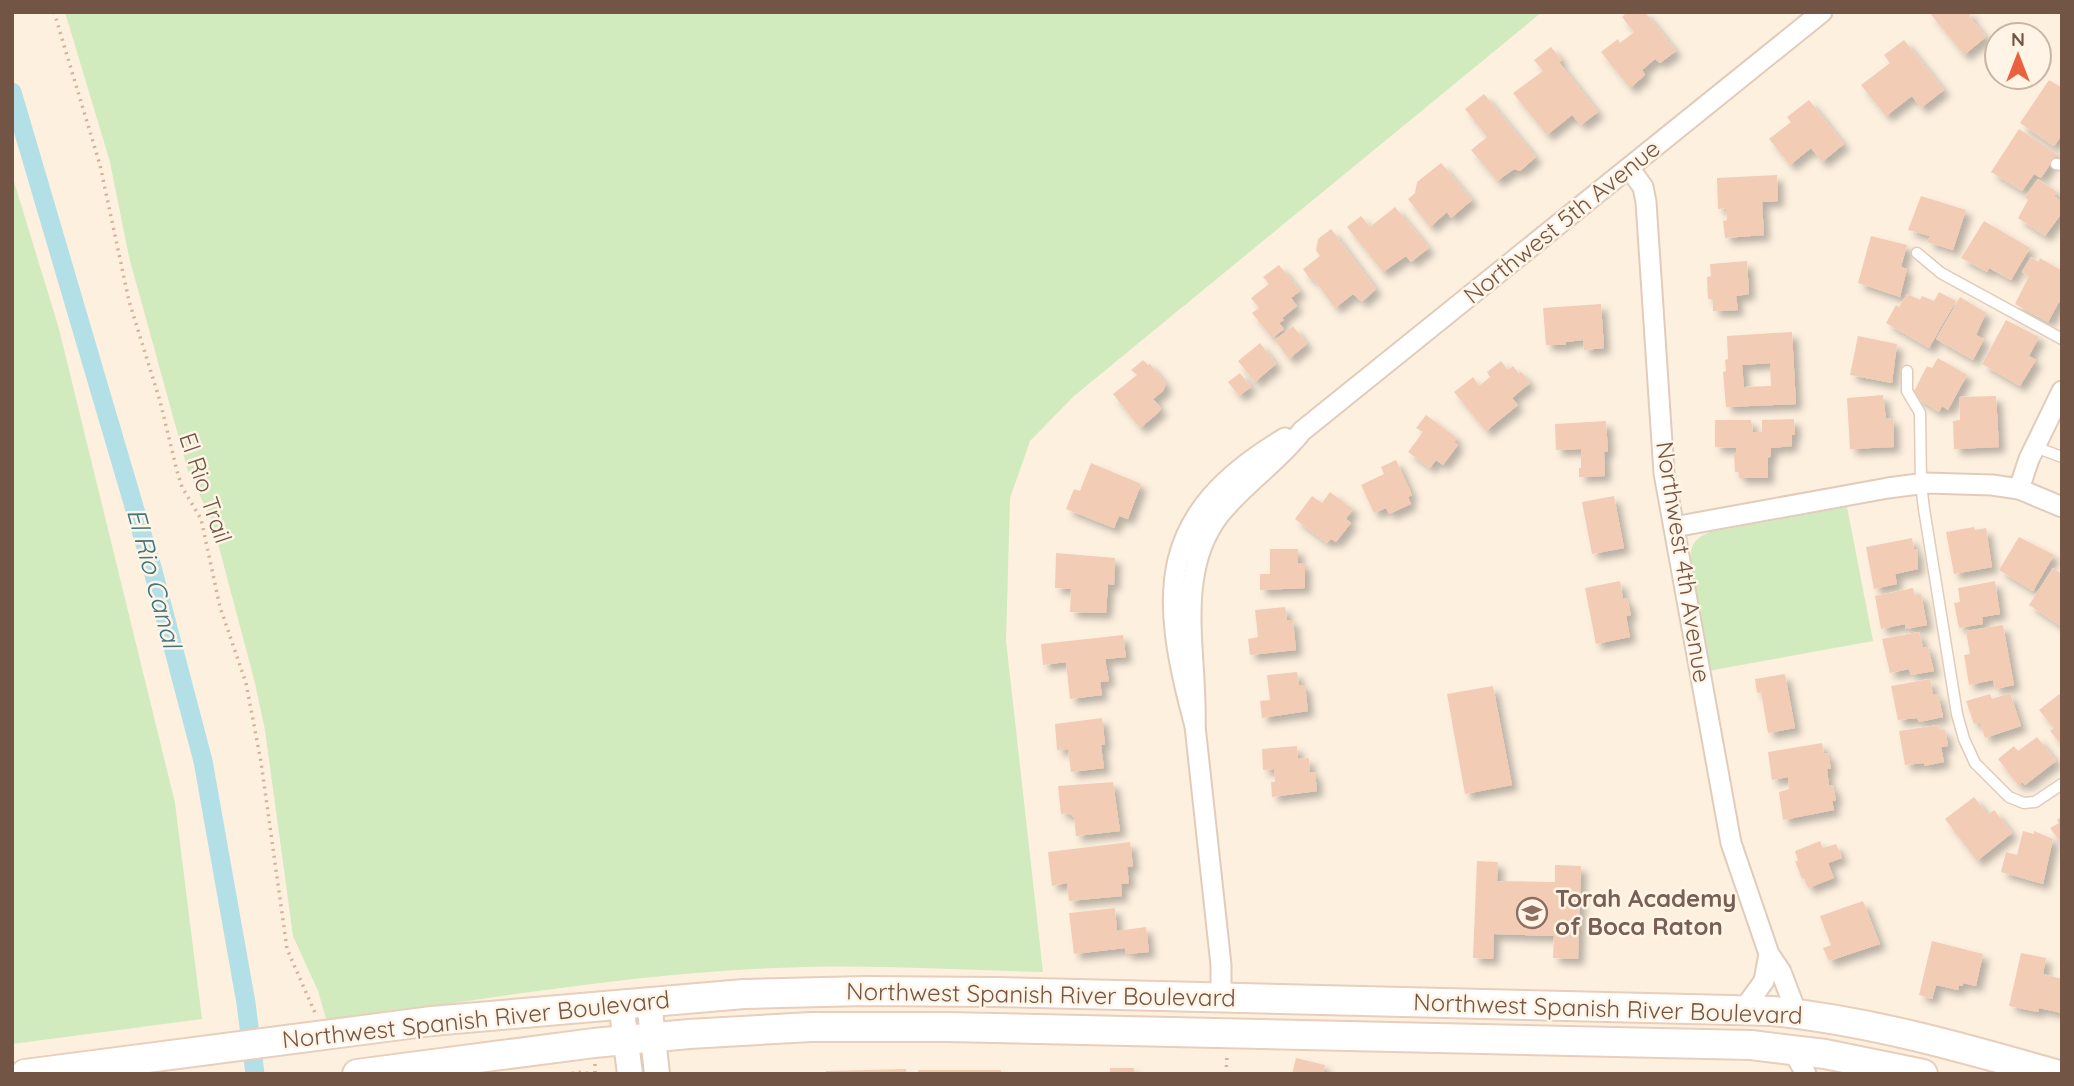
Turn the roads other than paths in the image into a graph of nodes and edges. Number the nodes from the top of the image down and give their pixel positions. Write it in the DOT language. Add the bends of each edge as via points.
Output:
graph roads {
  1 [pos="1822,12"];
  2 [pos="1629,168"];
  3 [pos="1917,253"];
  4 [pos="2062,339"];
  5 [pos="1907,371"];
  6 [pos="2062,391"];
  7 [pos="2035,447"];
  8 [pos="2062,457"];
  9 [pos="1921,484"];
  10 [pos="2019,489"];
  11 [pos="2062,507"];
  12 [pos="1674,527"];
  13 [pos="2062,784"];
  14 [pos="1769,954"];
  15 [pos="1221,997"];
  16 [pos="635,1002"];
  17 [pos="1743,1010"];
  18 [pos="1797,1014"];
  19 [pos="1019,1029"];
  20 [pos="639,1039"];
  21 [pos="1792,1049"];
  22 [pos="1849,1067"];
  23 [pos="25,1074"];
  24 [pos="357,1074"];
  25 [pos="630,1074"];
  26 [pos="656,1074"];
  27 [pos="1806,1074"];
  28 [pos="1923,1074"];
  29 [pos="2055,1074"];
  1 -- 2 [label="street, Northwest 5th Avenue"];
  2 -- 12 [label="street, Northwest 4th Avenue" via="1643,187 1646,202 1664,473"];
  2 -- 15 [label="street, Northwest 5th Avenue" via="1302,431 1218,516 1200,552 1191,596 1195,726"];
  3 -- 4 [label="lane" via="1941,272"];
  5 -- 9 [label="lane" via="1907,391 1920,413"];
  6 -- 7 [label="street"];
  7 -- 8 [label="lane"];
  7 -- 10 [label="street"];
  9 -- 10 [label="street"];
  9 -- 12 [label="street"];
  9 -- 13 [label="lane" via="1948,663 1964,739 1975,763 2009,797 2024,803 2035,802"];
  10 -- 11 [label="street"];
  12 -- 14 [label="street, Northwest 4th Avenue" via="1731,843"];
  14 -- 17 [label="street" via="1764,981"];
  14 -- 18 [label="street, Northwest 4th Avenue"];
  15 -- 16 [label="main road, Northwest Spanish River Boulevard" via="865,991"];
  15 -- 17 [label="main road, Northwest Spanish River Boulevard"];
  15 -- 19 [label="main road" via="1194,1014 1104,1014"];
  16 -- 20 [label="street"];
  16 -- 23 [label="main road, Northwest Spanish River Boulevard" via="432,1021"];
  17 -- 18 [label="main road, Northwest Spanish River Boulevard"];
  18 -- 29 [label="main road, Northwest Spanish River Boulevard" via="1913,1034"];
  19 -- 20 [label="main road, Northwest Spanish River Boulevard" via="811,1027"];
  19 -- 21 [label="main road, Northwest Spanish River Boulevard" via="1715,1043"];
  20 -- 24 [label="main road, Northwest Spanish River Boulevard"];
  20 -- 25 [label="street"];
  20 -- 26 [label="street"];
  21 -- 22 [label="main road, Northwest Spanish River Boulevard"];
  21 -- 27 [label="street"];
  22 -- 28 [label="main road, Northwest Spanish River Boulevard"];
}
